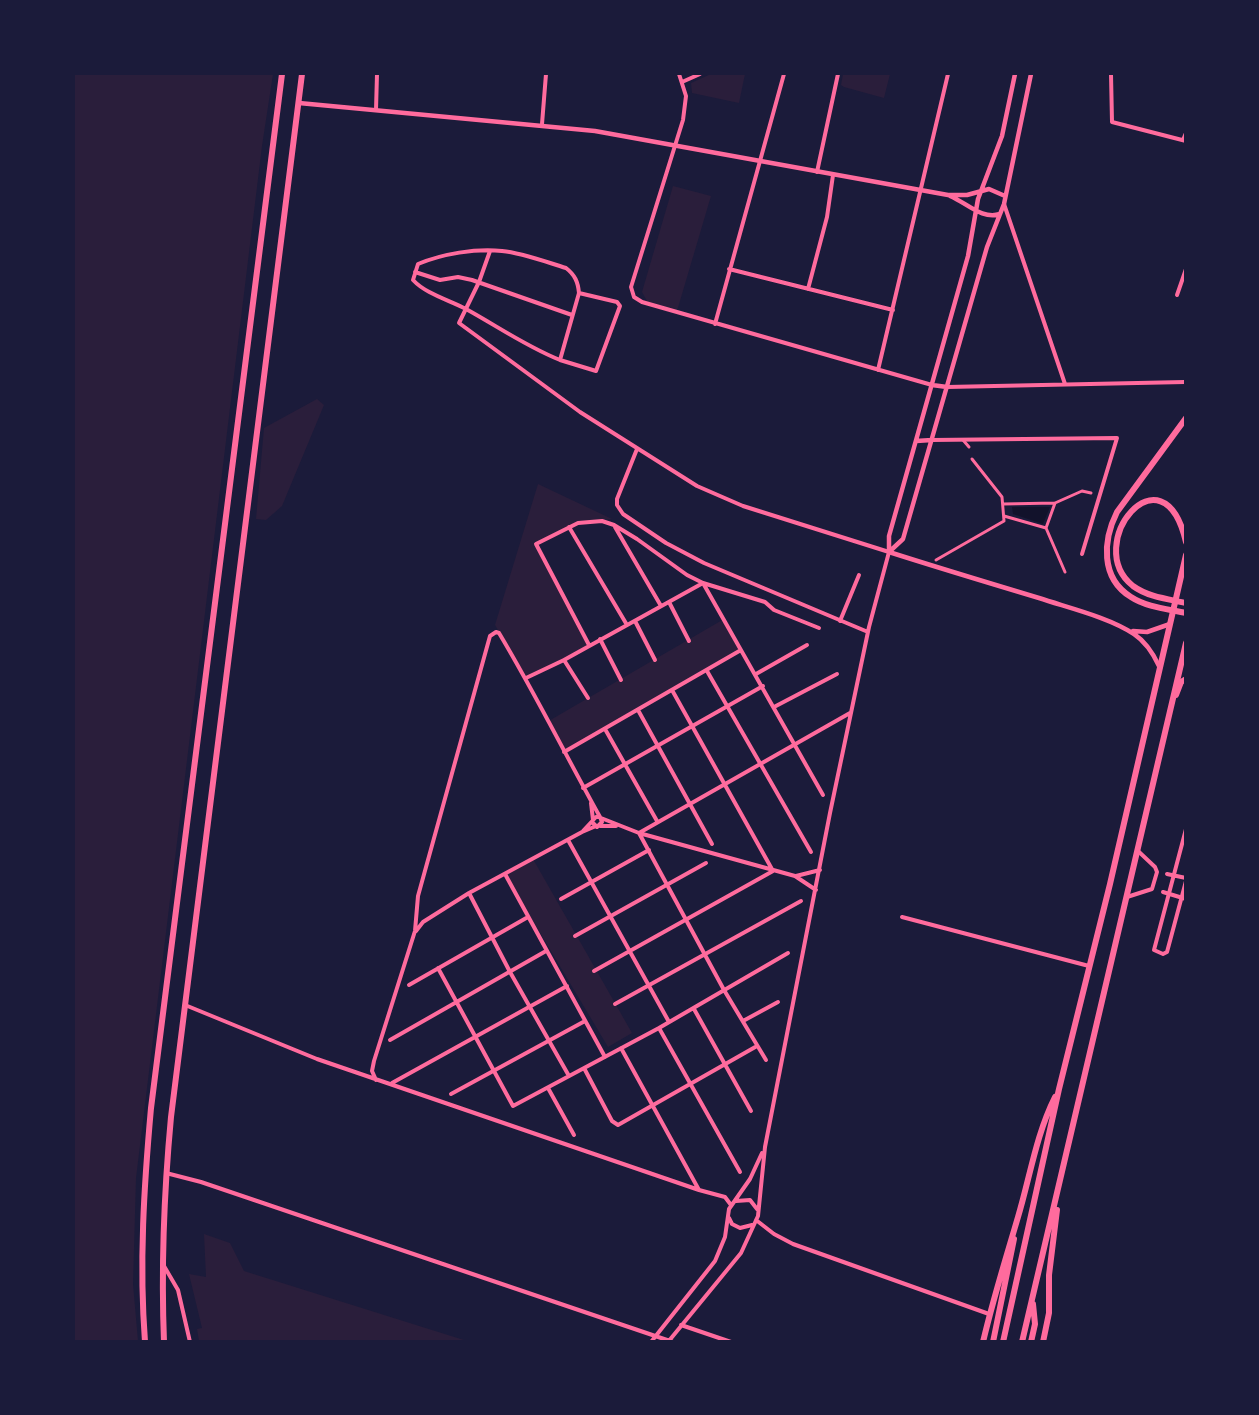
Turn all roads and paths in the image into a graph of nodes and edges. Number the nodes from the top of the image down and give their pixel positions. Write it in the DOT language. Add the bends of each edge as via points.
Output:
graph roads {
  1 [pos="282,74"];
  2 [pos="302,74"];
  3 [pos="377,74"];
  4 [pos="546,74"];
  5 [pos="679,74"];
  6 [pos="700,74"];
  7 [pos="784,74"];
  8 [pos="838,74"];
  9 [pos="948,74"];
  10 [pos="1015,74"];
  11 [pos="1031,74"];
  12 [pos="1111,74"];
  13 [pos="682,82"];
  14 [pos="299,103"];
  15 [pos="376,110"];
  16 [pos="542,124"];
  17 [pos="1185,133"];
  18 [pos="1184,141"];
  19 [pos="676,145"];
  20 [pos="759,161"];
  21 [pos="816,172"];
  22 [pos="833,175"];
  23 [pos="981,190"];
  24 [pos="921,191"];
  25 [pos="948,195"];
  26 [pos="1005,196"];
  27 [pos="1004,204"];
  28 [pos="976,210"];
  29 [pos="1000,214"];
  30 [pos="490,250"];
  31 [pos="729,269"];
  32 [pos="1185,269"];
  33 [pos="415,272"];
  34 [pos="479,282"];
  35 [pos="808,289"];
  36 [pos="579,293"];
  37 [pos="1177,295"];
  38 [pos="465,309"];
  39 [pos="892,310"];
  40 [pos="572,315"];
  41 [pos="715,324"];
  42 [pos="560,360"];
  43 [pos="878,370"];
  44 [pos="1185,382"];
  45 [pos="1065,384"];
  46 [pos="932,385"];
  47 [pos="947,387"];
  48 [pos="1185,418"];
  49 [pos="932,440"];
  50 [pos="963,440"];
  51 [pos="916,441"];
  52 [pos="969,447"];
  53 [pos="637,449"];
  54 [pos="972,459"];
  55 [pos="1091,493"];
  56 [pos="1055,502"];
  57 [pos="1003,504"];
  58 [pos="1004,516"];
  59 [pos="614,525"];
  60 [pos="569,527"];
  61 [pos="1046,528"];
  62 [pos="1185,542"];
  63 [pos="889,552"];
  64 [pos="1082,554"];
  65 [pos="1185,555"];
  66 [pos="936,560"];
  67 [pos="1065,572"];
  68 [pos="859,575"];
  69 [pos="703,583"];
  70 [pos="669,602"];
  71 [pos="1185,603"];
  72 [pos="661,606"];
  73 [pos="1185,613"];
  74 [pos="635,621"];
  75 [pos="840,621"];
  76 [pos="1170,624"];
  77 [pos="627,625"];
  78 [pos="819,628"];
  79 [pos="1127,630"];
  80 [pos="868,632"];
  81 [pos="600,639"];
  82 [pos="689,641"];
  83 [pos="589,645"];
  84 [pos="807,645"];
  85 [pos="1185,648"];
  86 [pos="741,650"];
  87 [pos="564,660"];
  88 [pos="655,660"];
  89 [pos="1159,666"];
  90 [pos="707,671"];
  91 [pos="756,674"];
  92 [pos="837,674"];
  93 [pos="526,678"];
  94 [pos="1185,679"];
  95 [pos="621,680"];
  96 [pos="763,686"];
  97 [pos="672,690"];
  98 [pos="588,698"];
  99 [pos="728,707"];
  100 [pos="774,707"];
  101 [pos="638,710"];
  102 [pos="1169,712"];
  103 [pos="851,713"];
  104 [pos="692,727"];
  105 [pos="605,729"];
  106 [pos="795,744"];
  107 [pos="658,746"];
  108 [pos="564,752"];
  109 [pos="625,764"];
  110 [pos="760,764"];
  111 [pos="724,784"];
  112 [pos="583,788"];
  113 [pos="823,795"];
  114 [pos="590,800"];
  115 [pos="691,803"];
  116 [pos="601,818"];
  117 [pos="592,821"];
  118 [pos="657,821"];
  119 [pos="617,825"];
  120 [pos="598,826"];
  121 [pos="1185,829"];
  122 [pos="582,831"];
  123 [pos="639,833"];
  124 [pos="568,840"];
  125 [pos="712,844"];
  126 [pos="650,850"];
  127 [pos="1138,851"];
  128 [pos="811,852"];
  129 [pos="706,863"];
  130 [pos="820,870"];
  131 [pos="772,871"];
  132 [pos="505,874"];
  133 [pos="1167,874"];
  134 [pos="1173,875"];
  135 [pos="795,876"];
  136 [pos="1185,880"];
  137 [pos="592,881"];
  138 [pos="668,884"];
  139 [pos="816,890"];
  140 [pos="1163,892"];
  141 [pos="470,893"];
  142 [pos="1169,894"];
  143 [pos="1126,898"];
  144 [pos="1183,898"];
  145 [pos="561,899"];
  146 [pos="801,902"];
  147 [pos="528,917"];
  148 [pos="611,917"];
  149 [pos="902,917"];
  150 [pos="687,920"];
  151 [pos="416,931"];
  152 [pos="575,936"];
  153 [pos="491,937"];
  154 [pos="546,951"];
  155 [pos="630,952"];
  156 [pos="788,953"];
  157 [pos="705,955"];
  158 [pos="1090,966"];
  159 [pos="438,968"];
  160 [pos="594,970"];
  161 [pos="510,972"];
  162 [pos="409,985"];
  163 [pos="567,986"];
  164 [pos="650,987"];
  165 [pos="724,990"];
  166 [pos="456,1001"];
  167 [pos="778,1002"];
  168 [pos="615,1004"];
  169 [pos="185,1005"];
  170 [pos="531,1007"];
  171 [pos="694,1009"];
  172 [pos="585,1021"];
  173 [pos="743,1021"];
  174 [pos="669,1022"];
  175 [pos="659,1028"];
  176 [pos="475,1036"];
  177 [pos="390,1040"];
  178 [pos="550,1041"];
  179 [pos="757,1046"];
  180 [pos="621,1048"];
  181 [pos="605,1057"];
  182 [pos="766,1060"];
  183 [pos="725,1065"];
  184 [pos="584,1068"];
  185 [pos="495,1071"];
  186 [pos="569,1077"];
  187 [pos="376,1080"];
  188 [pos="391,1083"];
  189 [pos="690,1084"];
  190 [pos="548,1088"];
  191 [pos="1059,1089"];
  192 [pos="451,1094"];
  193 [pos="652,1106"];
  194 [pos="752,1112"];
  195 [pos="574,1135"];
  196 [pos="765,1147"];
  197 [pos="740,1172"];
  198 [pos="166,1173"];
  199 [pos="1059,1189"];
  200 [pos="699,1190"];
  201 [pos="731,1205"];
  202 [pos="758,1211"];
  203 [pos="729,1214"];
  204 [pos="1019,1216"];
  205 [pos="755,1222"];
  206 [pos="162,1262"];
  207 [pos="1032,1299"];
  208 [pos="989,1314"];
  209 [pos="681,1325"];
  210 [pos="655,1335"];
  211 [pos="145,1341"];
  212 [pos="164,1341"];
  213 [pos="190,1341"];
  214 [pos="651,1341"];
  215 [pos="670,1341"];
  216 [pos="731,1341"];
  217 [pos="983,1341"];
  218 [pos="993,1341"];
  219 [pos="1003,1341"];
  220 [pos="1022,1341"];
  221 [pos="1031,1341"];
  222 [pos="1043,1341"];
  1 -- 211 [label="main road" via="151,1108 141,1262"];
  2 -- 14 [label="main road"];
  3 -- 15 [label="street"];
  4 -- 16 [label="street"];
  5 -- 13 [label="street"];
  6 -- 13 [label="street"];
  7 -- 20 [label="street"];
  8 -- 21 [label="street"];
  9 -- 24 [label="street"];
  10 -- 23 [label="street" via="1002,136"];
  11 -- 26 [label="street"];
  12 -- 18 [label="street" via="1112,122"];
  13 -- 19 [label="street" via="686,96"];
  14 -- 15 [label="street"];
  14 -- 169 [label="main road"];
  15 -- 16 [label="street"];
  16 -- 19 [label="street"];
  17 -- 18 [label="street"];
  19 -- 20 [label="street"];
  19 -- 41 [label="street" via="631,287 633,295 642,302"];
  20 -- 21 [label="street"];
  20 -- 31 [label="street"];
  21 -- 22 [label="street"];
  22 -- 24 [label="street"];
  22 -- 35 [label="street" via="827,217"];
  23 -- 25 [label="street"];
  23 -- 26 [label="street"];
  23 -- 28 [label="street"];
  24 -- 25 [label="street"];
  24 -- 39 [label="street"];
  25 -- 28 [label="street"];
  26 -- 27 [label="street"];
  27 -- 29 [label="street"];
  27 -- 45 [label="street"];
  28 -- 29 [label="street" via="990,216"];
  28 -- 46 [label="street" via="968,256"];
  29 -- 47 [label="street"];
  30 -- 33 [label="street" via="431,260 418,264"];
  30 -- 34 [label="street"];
  30 -- 36 [label="street" via="566,268 573,274"];
  31 -- 35 [label="street"];
  31 -- 41 [label="street"];
  32 -- 37 [label="street"];
  33 -- 34 [label="street" via="440,280 458,277"];
  33 -- 38 [label="street" via="415,283"];
  34 -- 38 [label="street"];
  34 -- 40 [label="street"];
  35 -- 39 [label="street"];
  36 -- 40 [label="street"];
  36 -- 42 [label="street" via="620,306 597,370"];
  38 -- 42 [label="street"];
  38 -- 53 [label="street" via="459,323"];
  39 -- 43 [label="street"];
  40 -- 42 [label="street"];
  41 -- 43 [label="street"];
  43 -- 46 [label="street"];
  44 -- 45 [label="street"];
  45 -- 47 [label="street"];
  46 -- 47 [label="street"];
  46 -- 51 [label="street"];
  47 -- 49 [label="street"];
  48 -- 73 [label="main road" via="1117,512 1105,549 1110,573 1131,597"];
  49 -- 50 [label="street"];
  49 -- 51 [label="street"];
  49 -- 63 [label="street" via="903,539"];
  50 -- 52 [label="street"];
  50 -- 64 [label="street" via="1117,438"];
  51 -- 63 [label="street" via="889,536"];
  53 -- 63 [label="street" via="728,501"];
  53 -- 75 [label="street" via="617,499 623,514 704,563"];
  54 -- 57 [label="street" via="1002,497"];
  55 -- 56 [label="street" via="1082,491"];
  56 -- 57 [label="street"];
  56 -- 61 [label="street"];
  57 -- 58 [label="street"];
  58 -- 61 [label="street"];
  58 -- 66 [label="street" via="1004,521"];
  59 -- 60 [label="street" via="595,520"];
  59 -- 69 [label="street"];
  59 -- 72 [label="street"];
  60 -- 77 [label="street"];
  60 -- 83 [label="street" via="536,544"];
  61 -- 67 [label="street"];
  62 -- 71 [label="main road" via="1175,513 1162,502 1150,500 1139,504 1123,522 1116,551 1121,571 1131,584 1142,592"];
  63 -- 79 [label="street"];
  63 -- 80 [label="street"];
  65 -- 76 [label="main road"];
  68 -- 75 [label="street"];
  69 -- 70 [label="street"];
  69 -- 78 [label="street" via="765,602 774,610"];
  69 -- 86 [label="street"];
  70 -- 72 [label="street"];
  70 -- 82 [label="street"];
  72 -- 74 [label="street"];
  74 -- 77 [label="street"];
  74 -- 88 [label="street"];
  75 -- 80 [label="street"];
  76 -- 79 [label="street" via="1147,632"];
  76 -- 89 [label="main road"];
  77 -- 81 [label="street"];
  79 -- 89 [label="street" via="1150,648"];
  80 -- 103 [label="street"];
  81 -- 83 [label="street"];
  81 -- 95 [label="street"];
  83 -- 87 [label="street"];
  84 -- 91 [label="street"];
  85 -- 102 [label="main road"];
  86 -- 90 [label="street"];
  86 -- 91 [label="street"];
  87 -- 93 [label="street"];
  87 -- 98 [label="street"];
  89 -- 158 [label="main road"];
  90 -- 97 [label="street"];
  90 -- 99 [label="street"];
  91 -- 96 [label="street"];
  92 -- 100 [label="street"];
  93 -- 108 [label="street"];
  93 -- 151 [label="street" via="499,633 490,636 418,896"];
  94 -- 102 [label="main road"];
  96 -- 99 [label="street"];
  96 -- 100 [label="street"];
  97 -- 101 [label="street"];
  97 -- 104 [label="street"];
  99 -- 104 [label="street"];
  99 -- 110 [label="street"];
  100 -- 106 [label="street"];
  101 -- 105 [label="street"];
  101 -- 107 [label="street"];
  102 -- 127 [label="main road"];
  103 -- 106 [label="street"];
  103 -- 130 [label="street"];
  104 -- 107 [label="street"];
  104 -- 111 [label="street"];
  105 -- 108 [label="street"];
  105 -- 109 [label="street"];
  106 -- 110 [label="street"];
  106 -- 113 [label="street"];
  107 -- 109 [label="street"];
  107 -- 115 [label="street"];
  108 -- 112 [label="street"];
  109 -- 112 [label="street"];
  109 -- 118 [label="street"];
  110 -- 111 [label="street"];
  110 -- 128 [label="street"];
  111 -- 115 [label="street"];
  111 -- 131 [label="street"];
  112 -- 114 [label="street"];
  114 -- 116 [label="street"];
  114 -- 117 [label="street"];
  115 -- 118 [label="street"];
  115 -- 125 [label="street"];
  116 -- 117 [label="street"];
  116 -- 119 [label="street"];
  116 -- 120 [label="street"];
  117 -- 120 [label="street"];
  117 -- 122 [label="street"];
  118 -- 123 [label="street"];
  119 -- 120 [label="street"];
  119 -- 123 [label="street"];
  120 -- 122 [label="street"];
  121 -- 134 [label="street"];
  122 -- 124 [label="street"];
  123 -- 126 [label="street"];
  123 -- 131 [label="street"];
  124 -- 132 [label="street"];
  124 -- 137 [label="street"];
  126 -- 137 [label="street"];
  126 -- 138 [label="street"];
  127 -- 143 [label="main road"];
  127 -- 143 [label="street" via="1157,872 1153,889"];
  129 -- 138 [label="street"];
  130 -- 135 [label="street"];
  130 -- 139 [label="street"];
  131 -- 135 [label="street"];
  131 -- 150 [label="street"];
  132 -- 141 [label="street"];
  132 -- 147 [label="street"];
  133 -- 134 [label="street"];
  134 -- 136 [label="street"];
  134 -- 142 [label="street"];
  135 -- 139 [label="street"];
  136 -- 144 [label="street"];
  137 -- 145 [label="street"];
  137 -- 148 [label="street"];
  138 -- 148 [label="street"];
  138 -- 150 [label="street"];
  139 -- 196 [label="street"];
  140 -- 142 [label="street"];
  141 -- 151 [label="street" via="423,922"];
  141 -- 153 [label="street"];
  142 -- 144 [label="street"];
  142 -- 144 [label="street" via="1154,950 1163,954 1167,952"];
  143 -- 199 [label="main road"];
  146 -- 157 [label="street"];
  147 -- 153 [label="street"];
  147 -- 154 [label="street"];
  148 -- 152 [label="street"];
  148 -- 155 [label="street"];
  149 -- 158 [label="street"];
  150 -- 155 [label="street"];
  150 -- 157 [label="street"];
  151 -- 187 [label="street" via="374,1061 372,1071"];
  153 -- 159 [label="street"];
  153 -- 161 [label="street"];
  154 -- 161 [label="street"];
  154 -- 163 [label="street"];
  155 -- 160 [label="street"];
  155 -- 164 [label="street"];
  156 -- 165 [label="street"];
  157 -- 164 [label="street"];
  157 -- 165 [label="street"];
  158 -- 191 [label="main road"];
  159 -- 162 [label="street"];
  159 -- 166 [label="street"];
  161 -- 166 [label="street"];
  161 -- 170 [label="street"];
  163 -- 170 [label="street"];
  163 -- 172 [label="street"];
  164 -- 168 [label="street"];
  164 -- 174 [label="street"];
  165 -- 171 [label="street"];
  165 -- 173 [label="street"];
  166 -- 176 [label="street"];
  166 -- 177 [label="street"];
  167 -- 173 [label="street"];
  169 -- 187 [label="street"];
  169 -- 198 [label="main road"];
  170 -- 176 [label="street"];
  170 -- 178 [label="street"];
  171 -- 174 [label="street"];
  171 -- 183 [label="street"];
  172 -- 178 [label="street"];
  172 -- 181 [label="street"];
  173 -- 179 [label="street"];
  174 -- 175 [label="street"];
  175 -- 180 [label="street"];
  175 -- 189 [label="street"];
  176 -- 185 [label="street"];
  176 -- 188 [label="street"];
  178 -- 185 [label="street"];
  178 -- 186 [label="street"];
  179 -- 182 [label="street"];
  179 -- 183 [label="street"];
  180 -- 181 [label="street"];
  180 -- 193 [label="street"];
  181 -- 184 [label="street"];
  183 -- 189 [label="street"];
  183 -- 194 [label="street"];
  184 -- 186 [label="street"];
  184 -- 193 [label="street" via="613,1124"];
  185 -- 190 [label="street" via="513,1106"];
  185 -- 192 [label="street"];
  186 -- 190 [label="street"];
  187 -- 188 [label="street"];
  188 -- 200 [label="street"];
  189 -- 193 [label="street"];
  189 -- 197 [label="street"];
  190 -- 195 [label="street"];
  191 -- 204 [label="main road" via="1036,1145"];
  191 -- 219 [label="main road"];
  193 -- 200 [label="street"];
  196 -- 201 [label="street" via="750,1179"];
  196 -- 202 [label="street"];
  198 -- 206 [label="main road"];
  198 -- 210 [label="street"];
  199 -- 207 [label="main road"];
  199 -- 222 [label="main road" via="1049,1275 1049,1313"];
  200 -- 201 [label="street" via="728,1198"];
  201 -- 202 [label="street" via="745,1199 754,1203"];
  201 -- 203 [label="street"];
  202 -- 205 [label="street"];
  203 -- 205 [label="street" via="736,1226 745,1228"];
  203 -- 210 [label="street" via="715,1261"];
  204 -- 208 [label="main road"];
  204 -- 218 [label="main road"];
  205 -- 208 [label="street" via="793,1244"];
  205 -- 209 [label="street" via="741,1253"];
  206 -- 212 [label="main road"];
  206 -- 213 [label="street" via="178,1290"];
  207 -- 220 [label="main road"];
  207 -- 221 [label="main road" via="1035,1324"];
  208 -- 217 [label="main road"];
  209 -- 215 [label="street"];
  209 -- 216 [label="street"];
  210 -- 214 [label="street"];
  210 -- 215 [label="street"];
}
